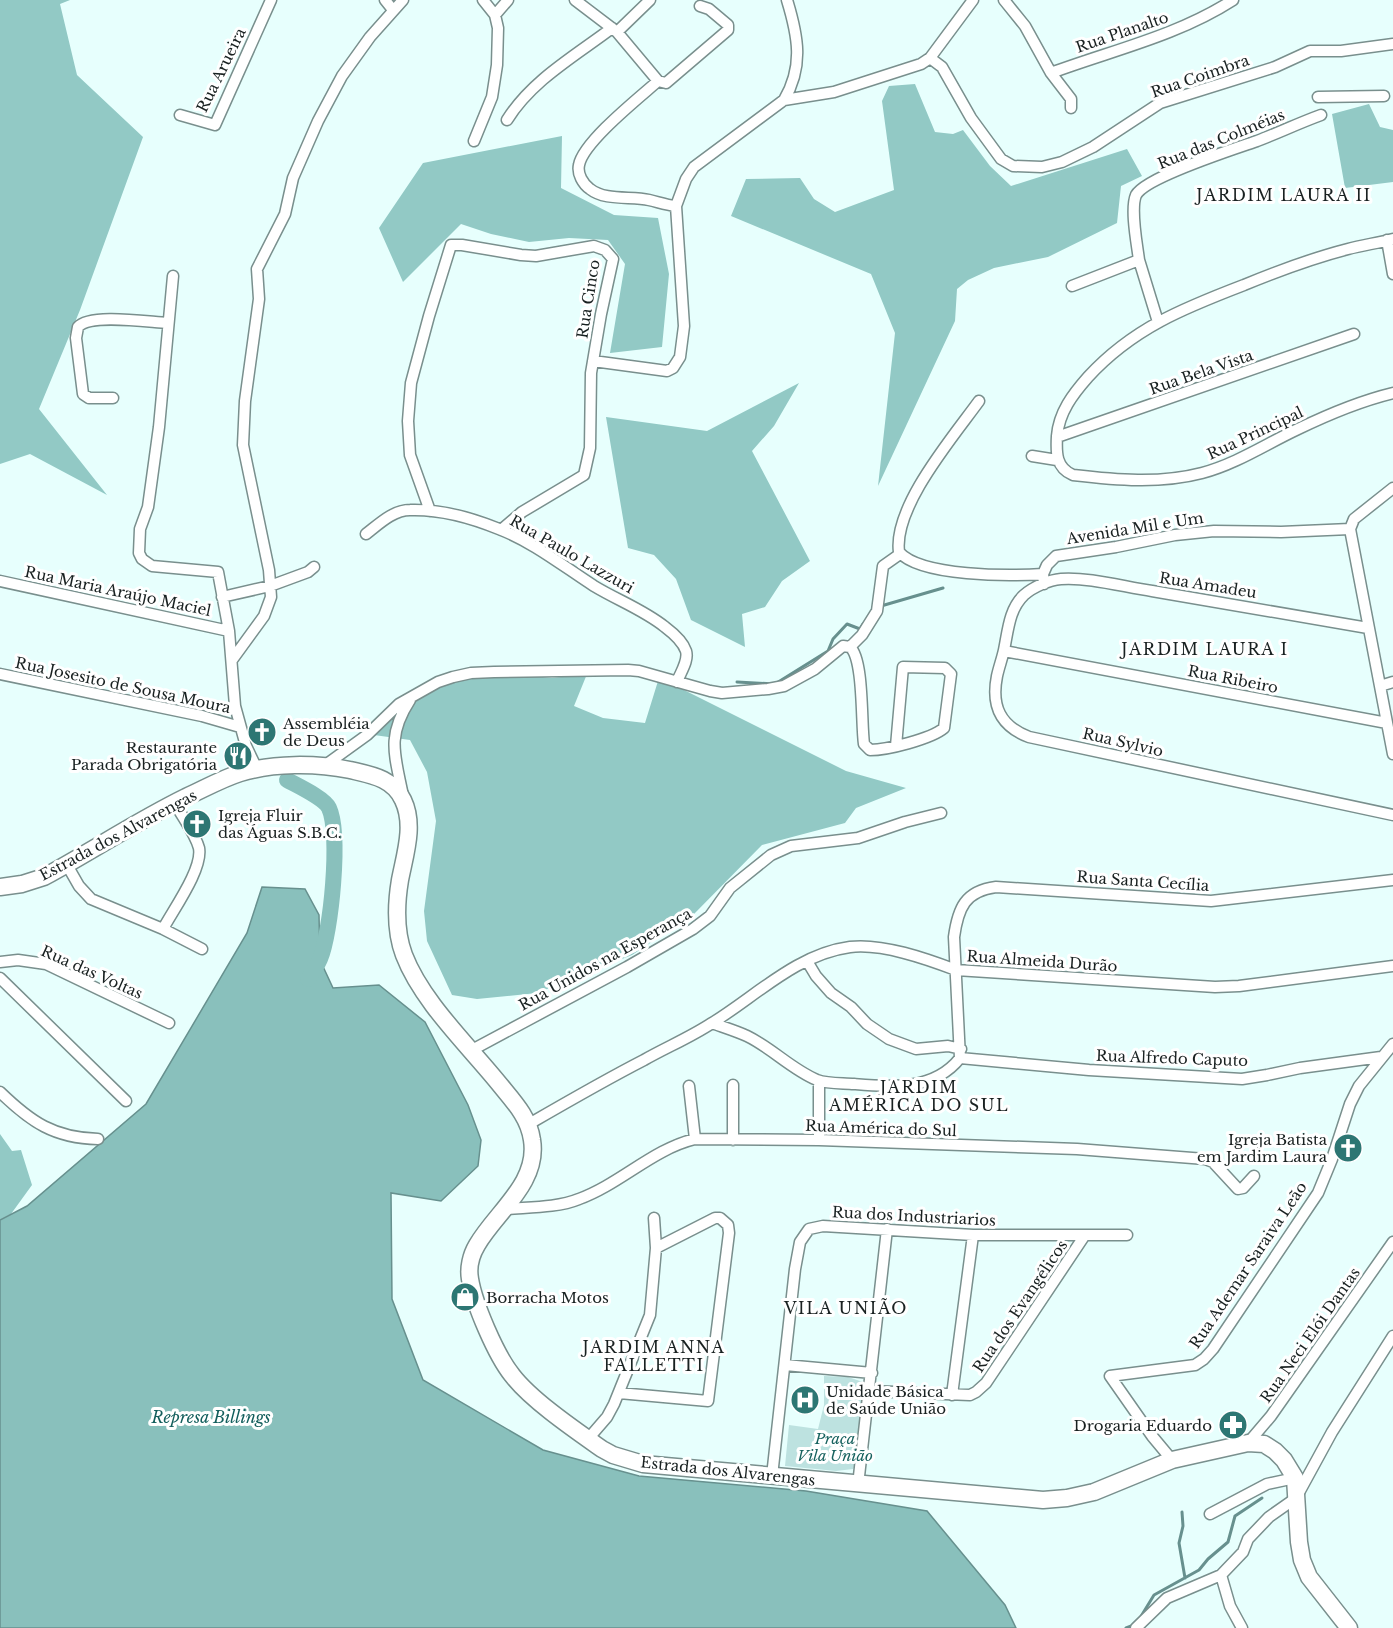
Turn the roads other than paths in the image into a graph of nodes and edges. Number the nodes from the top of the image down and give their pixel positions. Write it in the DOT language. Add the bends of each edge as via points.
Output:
graph roads {
  1 [pos="271,0"];
  2 [pos="385,0"];
  3 [pos="403,0"];
  4 [pos="483,0"];
  5 [pos="508,0"];
  6 [pos="575,0"];
  7 [pos="650,0"];
  8 [pos="787,0"];
  9 [pos="973,0"];
  10 [pos="1233,0"];
  11 [pos="1008,1"];
  12 [pos="700,6"];
  13 [pos="393,10"];
  14 [pos="495,15"];
  15 [pos="615,30"];
  16 [pos="1393,44"];
  17 [pos="930,58"];
  18 [pos="1051,73"];
  19 [pos="658,81"];
  20 [pos="1384,96"];
  21 [pos="1318,97"];
  22 [pos="784,100"];
  23 [pos="1071,108"];
  24 [pos="180,115"];
  25 [pos="1321,115"];
  26 [pos="507,120"];
  27 [pos="474,141"];
  28 [pos="676,206"];
  29 [pos="1390,240"];
  30 [pos="1138,260"];
  31 [pos="1393,274"];
  32 [pos="173,276"];
  33 [pos="1072,286"];
  34 [pos="1158,322"];
  35 [pos="167,324"];
  36 [pos="1354,334"];
  37 [pos="593,361"];
  38 [pos="1393,393"];
  39 [pos="113,398"];
  40 [pos="979,401"];
  41 [pos="1058,432"];
  42 [pos="1032,456"];
  43 [pos="1058,460"];
  44 [pos="1393,488"];
  45 [pos="430,511"];
  46 [pos="1350,529"];
  47 [pos="501,530"];
  48 [pos="366,534"];
  49 [pos="899,553"];
  50 [pos="314,567"];
  51 [pos="1043,579"];
  52 [pos="0,581"];
  53 [pos="270,586"];
  54 [pos="222,597"];
  55 [pos="1368,628"];
  56 [pos="229,631"];
  57 [pos="850,647"];
  58 [pos="1004,651"];
  59 [pos="232,660"];
  60 [pos="0,674"];
  61 [pos="677,682"];
  62 [pos="1393,682"];
  63 [pos="1380,686"];
  64 [pos="412,697"];
  65 [pos="1387,723"];
  66 [pos="240,727"];
  67 [pos="896,746"];
  68 [pos="1393,754"];
  69 [pos="324,766"];
  70 [pos="257,769"];
  71 [pos="404,802"];
  72 [pos="175,803"];
  73 [pos="941,813"];
  74 [pos="1393,815"];
  75 [pos="67,865"];
  76 [pos="1393,880"];
  77 [pos="0,887"];
  78 [pos="163,929"];
  79 [pos="202,949"];
  80 [pos="807,961"];
  81 [pos="0,962"];
  82 [pos="1393,966"];
  83 [pos="956,970"];
  84 [pos="0,978"];
  85 [pos="169,1023"];
  86 [pos="712,1023"];
  87 [pos="1393,1044"];
  88 [pos="472,1050"];
  89 [pos="961,1054"];
  90 [pos="1382,1057"];
  91 [pos="819,1081"];
  92 [pos="733,1085"];
  93 [pos="689,1086"];
  94 [pos="0,1092"];
  95 [pos="126,1101"];
  96 [pos="529,1124"];
  97 [pos="98,1139"];
  98 [pos="695,1139"];
  99 [pos="733,1140"];
  100 [pos="819,1140"];
  101 [pos="1254,1176"];
  102 [pos="505,1209"];
  103 [pos="654,1218"];
  104 [pos="887,1229"];
  105 [pos="973,1234"];
  106 [pos="1085,1235"];
  107 [pos="1127,1235"];
  108 [pos="1393,1242"];
  109 [pos="656,1248"];
  110 [pos="1393,1336"];
  111 [pos="785,1365"];
  112 [pos="872,1373"];
  113 [pos="870,1391"];
  114 [pos="619,1393"];
  115 [pos="952,1395"];
  116 [pos="588,1439"];
  117 [pos="1248,1443"];
  118 [pos="1172,1460"];
  119 [pos="772,1476"];
  120 [pos="1294,1478"];
  121 [pos="858,1485"];
  122 [pos="1296,1498"];
  123 [pos="1210,1514"];
  124 [pos="1221,1575"];
  125 [pos="1328,1602"];
  126 [pos="1136,1628"];
  127 [pos="1242,1628"];
  128 [pos="1348,1628"];
  129 [pos="1363,1628"];
  1 -- 24 [label="street, Rua Arueira" via="215,124"];
  2 -- 13 [label="street"];
  3 -- 13 [label="street"];
  4 -- 14 [label="street"];
  5 -- 14 [label="street"];
  6 -- 15 [label="street"];
  7 -- 15 [label="street"];
  8 -- 22 [label="street" via="794,26 797,66 793,86"];
  9 -- 17 [label="street"];
  10 -- 18 [label="street, Rua Planalto" via="1179,29"];
  11 -- 18 [label="street"];
  12 -- 19 [label="street" via="728,25 728,30 666,83"];
  13 -- 53 [label="street" via="342,76 318,121 293,178 285,214 257,269 260,299 243,445"];
  14 -- 27 [label="street" via="497,65 492,97"];
  15 -- 19 [label="street"];
  15 -- 26 [label="street" via="546,76 518,102"];
  16 -- 17 [label="street, Rua Coimbra" via="1310,51 1275,67 1160,103 1093,147 1042,168 1005,163 971,118 942,67"];
  17 -- 22 [label="street" via="834,92"];
  18 -- 23 [label="street" via="1071,99"];
  19 -- 28 [label="street" via="592,143 579,165 579,175 591,190 601,194"];
  20 -- 21 [label="street"];
  22 -- 28 [label="street" via="694,167"];
  25 -- 30 [label="street, Rua das Colméias" via="1192,163 1142,189 1136,196 1135,212"];
  28 -- 37 [label="street" via="684,326 677,364 667,371"];
  29 -- 31 [label="street"];
  29 -- 34 [label="street" via="1333,253 1260,278"];
  30 -- 33 [label="street"];
  30 -- 34 [label="street"];
  32 -- 35 [label="street"];
  34 -- 41 [label="street" via="1107,357 1070,399"];
  35 -- 39 [label="street" via="105,320 83,322 78,327 83,394 89,398"];
  35 -- 54 [label="street" via="159,427 148,507 140,529 140,553 152,567 218,572"];
  36 -- 41 [label="street, Rua Bela Vista"];
  37 -- 45 [label="street, Rua Cinco" via="613,259 605,250 594,246 536,256 451,245 411,383 410,455"];
  37 -- 47 [label="street, Rua Cinco" via="590,448 584,475 522,512"];
  38 -- 43 [label="street, Rua Principal" via="1365,400 1242,458 1184,477 1142,480 1073,475"];
  40 -- 49 [label="street" via="922,482 900,529"];
  41 -- 43 [label="street"];
  42 -- 43 [label="street"];
  44 -- 46 [label="street" via="1354,519"];
  45 -- 47 [label="street, Rua Paulo Lazzuri"];
  45 -- 48 [label="street, Rua Paulo Lazzuri" via="407,510"];
  46 -- 51 [label="street, Avenida Mil e Um" via="1175,535 1056,556 1047,565"];
  46 -- 55 [label="street"];
  47 -- 61 [label="street, Rua Paulo Lazzuri" via="672,633 687,655"];
  49 -- 51 [label="street" via="913,562 944,570"];
  49 -- 57 [label="street" via="883,566 878,606 862,635"];
  50 -- 53 [label="street"];
  51 -- 55 [label="street, Rua Amadeu" via="1076,580"];
  51 -- 58 [label="street, Rua Sylvio" via="1018,602 1008,625"];
  52 -- 56 [label="street, Rua Maria Araújo Maciel"];
  53 -- 54 [label="street"];
  53 -- 59 [label="street" via="269,605"];
  54 -- 56 [label="street"];
  55 -- 63 [label="street"];
  56 -- 59 [label="street"];
  57 -- 61 [label="street" via="843,646 815,669 778,687 722,693"];
  57 -- 67 [label="street" via="860,670 864,744 873,751"];
  58 -- 65 [label="street, Rua Ribeiro"];
  58 -- 74 [label="street, Rua Sylvio" via="995,703 1001,716 1019,734"];
  59 -- 66 [label="street" via="232,688"];
  60 -- 66 [label="street, Rua Josesito de Sousa Moura"];
  61 -- 64 [label="street" via="639,671 471,673 438,682"];
  62 -- 63 [label="street"];
  63 -- 65 [label="street"];
  64 -- 69 [label="street"];
  64 -- 71 [label="street" via="398,718 394,733"];
  65 -- 68 [label="street"];
  66 -- 70 [label="street"];
  67 -- 67 [label="street" via="945,728 951,674 945,668 903,667"];
  69 -- 70 [label="main road, Estrada dos Alvarengas"];
  69 -- 71 [label="main road, Estrada dos Alvarengas" via="375,775 398,791"];
  70 -- 72 [label="main road, Estrada dos Alvarengas" via="225,779"];
  71 -- 88 [label="main road" via="408,840 397,902 402,947 439,1012"];
  72 -- 75 [label="main road, Estrada dos Alvarengas"];
  72 -- 78 [label="street" via="196,841 199,856 192,877"];
  73 -- 88 [label="street, Rua Unidos na Esperança" via="858,838 791,846 771,855 730,888 710,916 693,929"];
  75 -- 77 [label="main road, Estrada dos Alvarengas" via="33,881"];
  75 -- 78 [label="street" via="78,886 91,899"];
  76 -- 83 [label="street, Rua Santa Cecília" via="1211,901 987,888 971,895 959,914 954,937"];
  78 -- 79 [label="street"];
  80 -- 83 [label="street, Rua Almeida Durão" via="827,952 864,947 918,955"];
  80 -- 86 [label="street, Rua Almeida Durão"];
  80 -- 89 [label="street, Rua Alfredo Caputo" via="831,993 889,1040 916,1048 948,1046"];
  81 -- 85 [label="street, Rua das Voltas" via="46,964"];
  82 -- 83 [label="street, Rua Almeida Durão" via="1239,987"];
  83 -- 89 [label="street, Rua Santa Cecília"];
  84 -- 95 [label="street"];
  86 -- 91 [label="street" via="746,1036"];
  86 -- 96 [label="street, Rua Almeida Durão"];
  87 -- 90 [label="street, Rua Ademar Saraiva Leão"];
  88 -- 96 [label="main road"];
  89 -- 90 [label="street, Rua Alfredo Caputo" via="1089,1070 1242,1079"];
  89 -- 91 [label="street" via="953,1068 915,1085"];
  90 -- 118 [label="street, Rua Ademar Saraiva Leão" via="1350,1104 1318,1192 1213,1349 1195,1365 1110,1376"];
  91 -- 100 [label="street"];
  92 -- 99 [label="street"];
  93 -- 98 [label="street"];
  94 -- 97 [label="street" via="51,1130 75,1138"];
  96 -- 102 [label="main road, Estrada dos Alvarengas" via="533,1143 530,1169"];
  98 -- 99 [label="street, Rua América do Sul"];
  98 -- 102 [label="street, Rua América do Sul" via="681,1142 578,1200"];
  99 -- 100 [label="street, Rua América do Sul"];
  100 -- 101 [label="street, Rua América do Sul" via="1077,1149 1205,1160 1213,1162 1238,1189"];
  102 -- 116 [label="main road, Estrada dos Alvarengas" via="473,1253 469,1278 473,1293 513,1377"];
  103 -- 109 [label="street"];
  104 -- 105 [label="street, Rua dos Industriarios"];
  104 -- 111 [label="street, Rua dos Industriarios" via="822,1226 803,1235 795,1269"];
  104 -- 112 [label="street"];
  105 -- 106 [label="street, Rua dos Industriarios"];
  105 -- 115 [label="street"];
  106 -- 107 [label="street, Rua dos Industriarios"];
  106 -- 115 [label="street, Rua dos Evangélicos" via="986,1383 970,1395"];
  108 -- 117 [label="street, Rua Neci Elói Dantas"];
  109 -- 114 [label="street" via="650,1315"];
  109 -- 114 [label="street" via="716,1218 728,1224 708,1401"];
  110 -- 122 [label="street" via="1332,1432"];
  111 -- 112 [label="street"];
  111 -- 119 [label="street, Rua dos Industriarios"];
  112 -- 113 [label="street"];
  113 -- 115 [label="street, Rua dos Evangélicos"];
  113 -- 121 [label="street"];
  114 -- 116 [label="street" via="607,1417"];
  116 -- 119 [label="main road, Estrada dos Alvarengas" via="613,1455 642,1464"];
  117 -- 118 [label="main road, Estrada dos Alvarengas"];
  117 -- 120 [label="main road, Estrada dos Alvarengas" via="1264,1444 1275,1451"];
  118 -- 121 [label="main road, Estrada dos Alvarengas" via="1094,1492 1051,1500"];
  119 -- 121 [label="main road, Estrada dos Alvarengas"];
  120 -- 122 [label="main road, Estrada dos Alvarengas"];
  120 -- 123 [label="street" via="1267,1484"];
  122 -- 124 [label="street" via="1269,1517"];
  122 -- 125 [label="main road, Estrada dos Alvarengas" via="1302,1560"];
  124 -- 126 [label="street" via="1167,1598"];
  124 -- 127 [label="street" via="1230,1606"];
  125 -- 128 [label="main road, Estrada dos Alvarengas"];
  125 -- 129 [label="main road, Estrada dos Alvarengas"];
}
